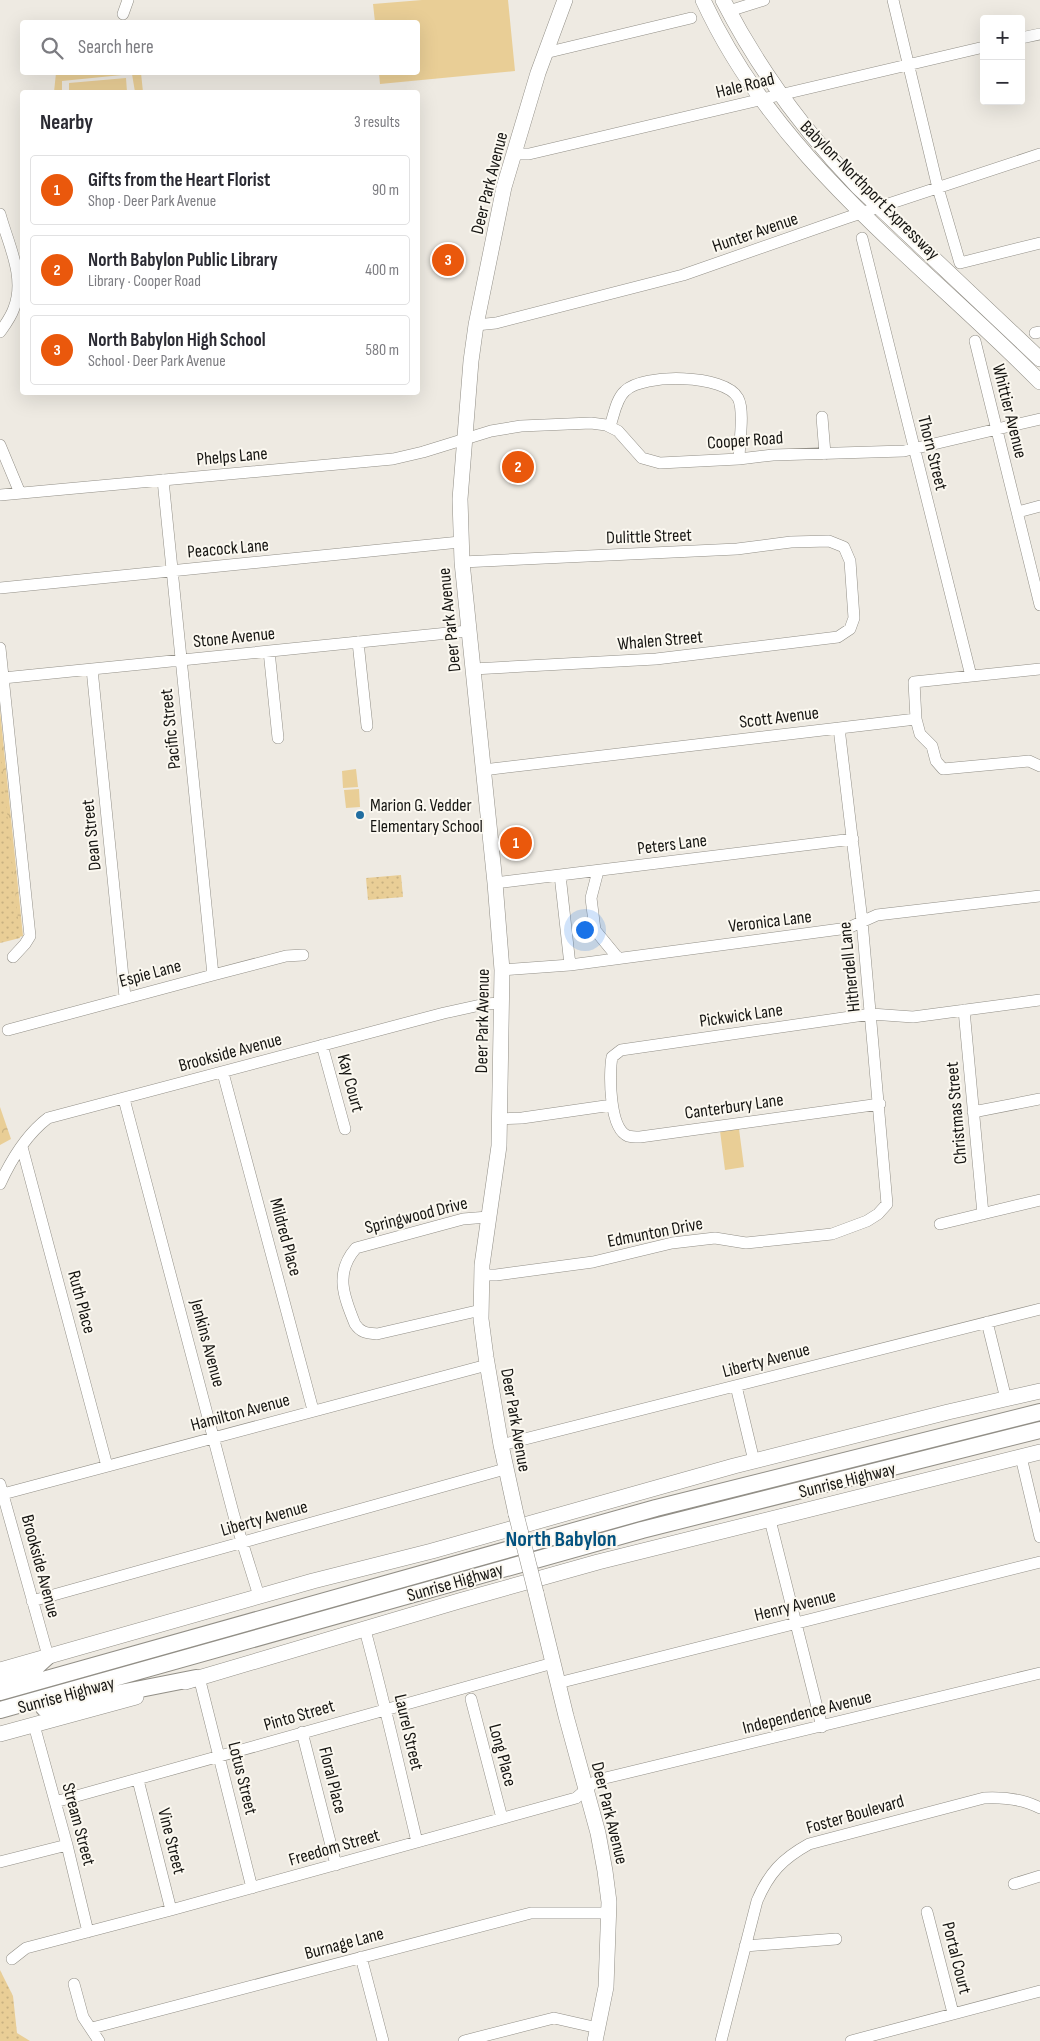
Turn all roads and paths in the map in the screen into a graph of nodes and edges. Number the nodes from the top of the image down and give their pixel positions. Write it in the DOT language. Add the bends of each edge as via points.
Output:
graph roads {
  1 [pos="128,0"];
  2 [pos="565,0"];
  3 [pos="703,0"];
  4 [pos="764,0"];
  5 [pos="893,0"];
  6 [pos="726,5"];
  7 [pos="123,14"];
  8 [pos="691,18"];
  9 [pos="1040,34"];
  10 [pos="1025,37"];
  11 [pos="980,48"];
  12 [pos="545,53"];
  13 [pos="908,64"];
  14 [pos="779,94"];
  15 [pos="761,99"];
  16 [pos="514,154"];
  17 [pos="1040,154"];
  18 [pos="938,188"];
  19 [pos="879,207"];
  20 [pos="862,213"];
  21 [pos="0,214"];
  22 [pos="862,238"];
  23 [pos="1040,244"];
  24 [pos="476,325"];
  25 [pos="0,332"];
  26 [pos="975,341"];
  27 [pos="1040,359"];
  28 [pos="1040,382"];
  29 [pos="822,417"];
  30 [pos="1040,419"];
  31 [pos="610,426"];
  32 [pos="997,430"];
  33 [pos="465,438"];
  34 [pos="0,445"];
  35 [pos="914,450"];
  36 [pos="825,454"];
  37 [pos="739,459"];
  38 [pos="163,480"];
  39 [pos="20,493"];
  40 [pos="0,495"];
  41 [pos="1040,506"];
  42 [pos="1018,512"];
  43 [pos="460,542"];
  44 [pos="462,562"];
  45 [pos="172,571"];
  46 [pos="0,588"];
  47 [pos="1040,605"];
  48 [pos="468,631"];
  49 [pos="848,631"];
  50 [pos="358,642"];
  51 [pos="0,648"];
  52 [pos="269,651"];
  53 [pos="180,660"];
  54 [pos="92,669"];
  55 [pos="473,670"];
  56 [pos="1040,670"];
  57 [pos="971,676"];
  58 [pos="3,678"];
  59 [pos="916,719"];
  60 [pos="367,726"];
  61 [pos="839,728"];
  62 [pos="278,738"];
  63 [pos="1040,766"];
  64 [pos="483,770"];
  65 [pos="853,839"];
  66 [pos="598,870"];
  67 [pos="560,875"];
  68 [pos="495,884"];
  69 [pos="1040,896"];
  70 [pos="862,921"];
  71 [pos="303,955"];
  72 [pos="13,957"];
  73 [pos="618,958"];
  74 [pos="570,965"];
  75 [pos="502,970"];
  76 [pos="213,975"];
  77 [pos="125,997"];
  78 [pos="1040,1000"];
  79 [pos="501,1003"];
  80 [pos="964,1010"];
  81 [pos="871,1014"];
  82 [pos="8,1030"];
  83 [pos="322,1045"];
  84 [pos="222,1073"];
  85 [pos="124,1099"];
  86 [pos="1040,1099"];
  87 [pos="880,1104"];
  88 [pos="612,1106"];
  89 [pos="973,1112"];
  90 [pos="499,1119"];
  91 [pos="345,1129"];
  92 [pos="22,1147"];
  93 [pos="0,1184"];
  94 [pos="1040,1200"];
  95 [pos="888,1204"];
  96 [pos="982,1214"];
  97 [pos="488,1217"];
  98 [pos="940,1224"];
  99 [pos="481,1275"];
  100 [pos="1040,1309"];
  101 [pos="481,1310"];
  102 [pos="987,1322"];
  103 [pos="487,1365"];
  104 [pos="736,1386"];
  105 [pos="1040,1392"];
  106 [pos="1006,1399"];
  107 [pos="314,1410"];
  108 [pos="1040,1412"];
  109 [pos="1040,1430"];
  110 [pos="215,1437"];
  111 [pos="500,1445"];
  112 [pos="1040,1452"];
  113 [pos="1021,1457"];
  114 [pos="754,1461"];
  115 [pos="107,1466"];
  116 [pos="505,1469"];
  117 [pos="1,1489"];
  118 [pos="770,1520"];
  119 [pos="1040,1537"];
  120 [pos="243,1542"];
  121 [pos="1040,1562"];
  122 [pos="259,1596"];
  123 [pos="32,1601"];
  124 [pos="794,1623"];
  125 [pos="365,1630"];
  126 [pos="48,1656"];
  127 [pos="553,1663"];
  128 [pos="0,1670"];
  129 [pos="1040,1673"];
  130 [pos="197,1678"];
  131 [pos="0,1681"];
  132 [pos="558,1683"];
  133 [pos="0,1692"];
  134 [pos="471,1700"];
  135 [pos="385,1708"];
  136 [pos="0,1710"];
  137 [pos="0,1716"];
  138 [pos="34,1725"];
  139 [pos="822,1727"];
  140 [pos="302,1732"];
  141 [pos="0,1734"];
  142 [pos="219,1756"];
  143 [pos="138,1780"];
  144 [pos="585,1790"];
  145 [pos="55,1802"];
  146 [pos="1038,1805"];
  147 [pos="502,1818"];
  148 [pos="417,1842"];
  149 [pos="67,1845"];
  150 [pos="0,1862"];
  151 [pos="336,1865"];
  152 [pos="1040,1876"];
  153 [pos="1014,1884"];
  154 [pos="252,1888"];
  155 [pos="171,1910"];
  156 [pos="927,1912"];
  157 [pos="608,1913"];
  158 [pos="88,1932"];
  159 [pos="836,1939"];
  160 [pos="745,1946"];
  161 [pos="361,1957"];
  162 [pos="12,1959"];
  163 [pos="74,1984"];
  164 [pos="1040,1991"];
  165 [pos="953,2014"];
  166 [pos="92,2028"];
  167 [pos="597,2034"];
  168 [pos="99,2041"];
  169 [pos="383,2041"];
  170 [pos="464,2041"];
  171 [pos="721,2041"];
  172 [pos="851,2041"];
  1 -- 7 [label="street"];
  2 -- 12 [label="main road, Deer Park Avenue"];
  3 -- 15 [label="main road, Babylon-Northport Expressway" via="721,36"];
  4 -- 6 [label="street" via="736,7"];
  5 -- 13 [label="street"];
  6 -- 14 [label="main road, Babylon-Northport Expressway"];
  8 -- 12 [label="street"];
  9 -- 10 [label="street"];
  11 -- 13 [label="street, Hale Road"];
  12 -- 16 [label="main road, Deer Park Avenue"];
  13 -- 14 [label="street, Hale Road"];
  13 -- 18 [label="street"];
  14 -- 15 [label="street, Hale Road"];
  14 -- 19 [label="main road, Babylon-Northport Expressway" via="830,159"];
  15 -- 16 [label="street, Hale Road" via="525,155"];
  15 -- 20 [label="main road, Babylon-Northport Expressway" via="808,159"];
  16 -- 24 [label="main road, Deer Park Avenue" via="501,200"];
  17 -- 18 [label="street, Hunter Avenue"];
  18 -- 19 [label="street, Hunter Avenue"];
  18 -- 23 [label="street" via="960,263"];
  19 -- 20 [label="street, Hunter Avenue"];
  19 -- 27 [label="main road, Babylon-Northport Expressway"];
  20 -- 24 [label="street, Hunter Avenue" via="677,277 496,323"];
  20 -- 28 [label="main road, Babylon-Northport Expressway"];
  21 -- 25 [label="street" via="18,278 18,294"];
  22 -- 35 [label="street, Thorn Street"];
  24 -- 33 [label="main road, Deer Park Avenue"];
  26 -- 32 [label="street, Whittier Avenue"];
  29 -- 36 [label="street"];
  30 -- 32 [label="street, Cooper Road"];
  31 -- 33 [label="street" via="513,427"];
  31 -- 37 [label="street, Cooper Road" via="639,456 650,462"];
  31 -- 37 [label="street" via="621,397 630,387 675,378 722,386 735,394 740,406"];
  32 -- 35 [label="street, Cooper Road"];
  32 -- 42 [label="street, Whittier Avenue"];
  33 -- 38 [label="street, Phelps Lane" via="393,459"];
  33 -- 43 [label="main road, Deer Park Avenue"];
  34 -- 39 [label="street"];
  35 -- 36 [label="street, Cooper Road"];
  35 -- 57 [label="street, Thorn Street"];
  36 -- 37 [label="street, Cooper Road"];
  38 -- 39 [label="street, Phelps Lane"];
  38 -- 45 [label="street, Pacific Street"];
  39 -- 40 [label="street, Phelps Lane"];
  41 -- 42 [label="street"];
  42 -- 47 [label="street, Whittier Avenue"];
  43 -- 44 [label="main road, Deer Park Avenue"];
  43 -- 45 [label="street, Peacock Lane"];
  44 -- 48 [label="main road, Deer Park Avenue"];
  44 -- 49 [label="street, Dulittle Street" via="736,549 825,540 846,550 850,561 854,615"];
  45 -- 46 [label="street, Peacock Lane"];
  45 -- 53 [label="street, Pacific Street"];
  48 -- 50 [label="street, Stone Avenue"];
  48 -- 55 [label="main road, Deer Park Avenue"];
  49 -- 55 [label="street, Whalen Street" via="830,639 656,659"];
  50 -- 52 [label="street, Stone Avenue"];
  50 -- 60 [label="street"];
  51 -- 58 [label="street"];
  52 -- 53 [label="street, Stone Avenue"];
  52 -- 62 [label="street"];
  53 -- 54 [label="street, Stone Avenue"];
  53 -- 76 [label="street, Pacific Street"];
  54 -- 58 [label="street, Stone Avenue"];
  54 -- 77 [label="street, Dean Street"];
  55 -- 64 [label="main road, Deer Park Avenue"];
  56 -- 57 [label="street"];
  57 -- 59 [label="street" via="914,682"];
  58 -- 72 [label="street" via="30,936"];
  59 -- 61 [label="street, Scott Avenue"];
  59 -- 63 [label="street" via="920,734 932,746 936,761 944,769 1029,761"];
  61 -- 64 [label="street, Scott Avenue"];
  61 -- 65 [label="street, Hitherdell Lane"];
  64 -- 68 [label="main road, Deer Park Avenue"];
  65 -- 66 [label="street, Peters Lane"];
  65 -- 70 [label="street, Hitherdell Lane"];
  66 -- 67 [label="street, Peters Lane"];
  66 -- 73 [label="street" via="591,898 595,930"];
  67 -- 68 [label="street, Peters Lane"];
  67 -- 74 [label="street"];
  68 -- 75 [label="main road, Deer Park Avenue"];
  69 -- 70 [label="street, Veronica Lane" via="877,915"];
  70 -- 73 [label="street, Veronica Lane" via="848,928"];
  70 -- 81 [label="street, Hitherdell Lane"];
  71 -- 76 [label="street, Espie Lane" via="286,956"];
  73 -- 74 [label="street, Veronica Lane"];
  74 -- 75 [label="street, Veronica Lane"];
  75 -- 79 [label="main road, Deer Park Avenue"];
  76 -- 77 [label="street, Espie Lane"];
  77 -- 82 [label="street, Espie Lane"];
  78 -- 80 [label="street, Pickwick Lane"];
  79 -- 83 [label="street, Brookside Avenue" via="485,1004"];
  79 -- 90 [label="main road, Deer Park Avenue"];
  80 -- 81 [label="street, Pickwick Lane" via="914,1017"];
  80 -- 89 [label="street, Christmas Street"];
  81 -- 87 [label="street, Hitherdell Lane"];
  81 -- 88 [label="street, Pickwick Lane" via="621,1050 612,1057 610,1068"];
  83 -- 84 [label="street, Brookside Avenue"];
  83 -- 91 [label="street, Kay Court"];
  84 -- 85 [label="street, Brookside Avenue"];
  84 -- 107 [label="street, Mildred Place"];
  85 -- 92 [label="street, Brookside Avenue" via="48,1118"];
  85 -- 110 [label="street, Jenkins Avenue"];
  86 -- 89 [label="street"];
  87 -- 88 [label="street, Canterbury Lane" via="640,1137 627,1136 619,1129"];
  87 -- 95 [label="street, Hitherdell Lane"];
  88 -- 90 [label="street"];
  89 -- 96 [label="street, Christmas Street"];
  90 -- 97 [label="main road, Deer Park Avenue" via="497,1164"];
  92 -- 93 [label="street, Brookside Avenue"];
  92 -- 115 [label="street, Ruth Place"];
  94 -- 96 [label="street"];
  95 -- 99 [label="street, Edmunton Drive" via="867,1221 832,1234 746,1243 715,1238 661,1245 589,1263"];
  96 -- 98 [label="street"];
  97 -- 99 [label="main road, Deer Park Avenue"];
  97 -- 101 [label="street, Springwood Drive" via="463,1218 356,1248 351,1254 342,1285 355,1324 364,1333 377,1334"];
  99 -- 101 [label="main road, Deer Park Avenue"];
  100 -- 102 [label="street, Liberty Avenue"];
  101 -- 103 [label="main road, Deer Park Avenue"];
  102 -- 104 [label="street, Liberty Avenue"];
  102 -- 106 [label="street"];
  103 -- 107 [label="street, Hamilton Avenue"];
  103 -- 111 [label="main road, Deer Park Avenue"];
  104 -- 111 [label="street, Liberty Avenue"];
  104 -- 114 [label="street"];
  105 -- 106 [label="main road, Sunrise Highway"];
  106 -- 114 [label="main road, Sunrise Highway"];
  107 -- 110 [label="street, Hamilton Avenue"];
  108 -- 133 [label="highway, Sunrise Highway" via="656,1508"];
  109 -- 136 [label="highway, Sunrise Highway" via="642,1530"];
  110 -- 115 [label="street, Hamilton Avenue"];
  110 -- 120 [label="street, Jenkins Avenue"];
  111 -- 116 [label="main road, Deer Park Avenue"];
  112 -- 113 [label="main road, Sunrise Highway"];
  113 -- 118 [label="main road, Sunrise Highway"];
  113 -- 119 [label="street"];
  114 -- 122 [label="main road, Sunrise Highway"];
  115 -- 117 [label="street, Hamilton Avenue"];
  116 -- 120 [label="street, Liberty Avenue"];
  116 -- 127 [label="main road, Deer Park Avenue, bridge"];
  117 -- 123 [label="street, Brookside Avenue"];
  118 -- 124 [label="street"];
  118 -- 125 [label="main road, Sunrise Highway" via="584,1566"];
  120 -- 122 [label="street, Jenkins Avenue"];
  120 -- 123 [label="street, Liberty Avenue"];
  121 -- 124 [label="street, Henry Avenue"];
  122 -- 126 [label="main road, Sunrise Highway"];
  123 -- 126 [label="street, Brookside Avenue"];
  124 -- 132 [label="street, Henry Avenue"];
  124 -- 139 [label="street"];
  125 -- 130 [label="main road, Sunrise Highway"];
  125 -- 135 [label="street, Laurel Street"];
  126 -- 128 [label="main road, Sunrise Highway"];
  126 -- 131 [label="highway" via="37,1666"];
  127 -- 132 [label="main road, Deer Park Avenue"];
  127 -- 135 [label="street, Pinto Street"];
  129 -- 139 [label="street, Independence Avenue"];
  130 -- 137 [label="highway"];
  130 -- 138 [label="main road, Sunrise Highway"];
  130 -- 142 [label="street, Lotus Street"];
  132 -- 144 [label="main road, Deer Park Avenue"];
  134 -- 147 [label="street, Long Place"];
  135 -- 140 [label="street, Pinto Street"];
  135 -- 148 [label="street, Laurel Street"];
  138 -- 141 [label="main road, Sunrise Highway"];
  138 -- 145 [label="street, Stream Street"];
  139 -- 144 [label="street, Independence Avenue" via="597,1780"];
  140 -- 142 [label="street, Pinto Street"];
  140 -- 151 [label="street, Floral Place"];
  142 -- 143 [label="street, Pinto Street"];
  142 -- 154 [label="street, Lotus Street"];
  143 -- 145 [label="street, Pinto Street"];
  143 -- 155 [label="street, Vine Street"];
  144 -- 147 [label="street, Freedom Street" via="576,1798"];
  144 -- 157 [label="main road, Deer Park Avenue" via="606,1871"];
  145 -- 149 [label="street, Stream Street"];
  146 -- 160 [label="street, Foster Boulevard" via="1000,1797 984,1798 809,1844 775,1868 765,1882"];
  147 -- 148 [label="street, Freedom Street"];
  148 -- 151 [label="street, Freedom Street"];
  149 -- 150 [label="street"];
  149 -- 158 [label="street, Stream Street"];
  151 -- 154 [label="street, Freedom Street"];
  152 -- 153 [label="street"];
  154 -- 155 [label="street, Freedom Street"];
  155 -- 158 [label="street, Freedom Street"];
  156 -- 165 [label="street, Portal Court"];
  157 -- 161 [label="street, Burnage Lane" via="531,1913"];
  157 -- 167 [label="main road, Deer Park Avenue" via="606,1987"];
  158 -- 162 [label="street, Freedom Street" via="26,1948"];
  159 -- 160 [label="street"];
  160 -- 171 [label="street, Foster Boulevard"];
  161 -- 166 [label="street, Burnage Lane"];
  161 -- 169 [label="street"];
  163 -- 166 [label="street" via="83,2017"];
  164 -- 165 [label="street"];
  165 -- 172 [label="street"];
  166 -- 168 [label="street"];
  167 -- 170 [label="street" via="554,2018"];
}
